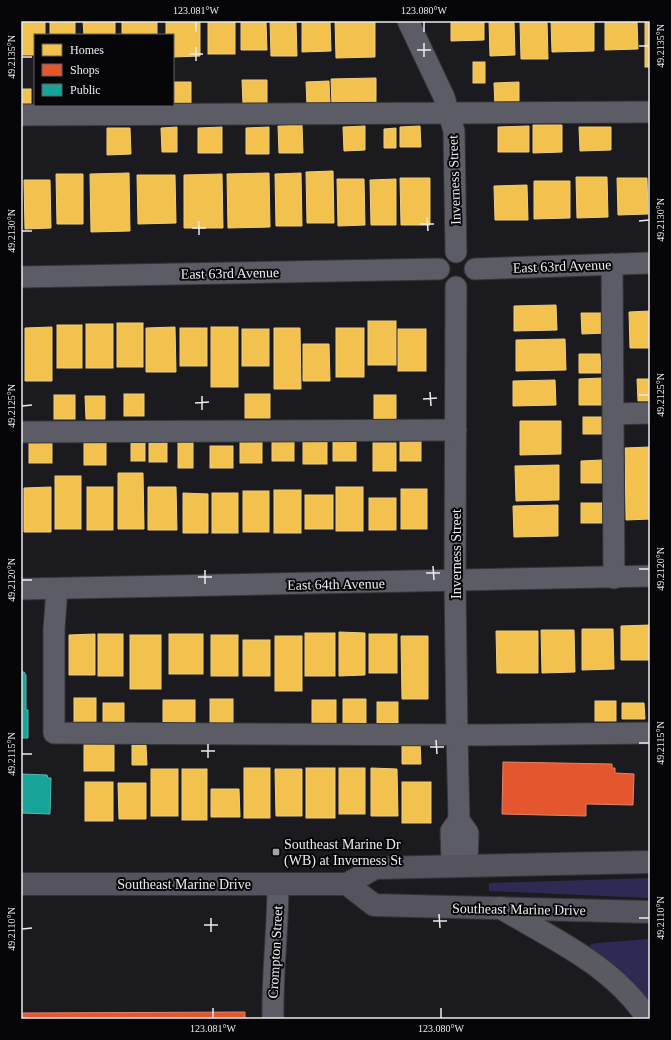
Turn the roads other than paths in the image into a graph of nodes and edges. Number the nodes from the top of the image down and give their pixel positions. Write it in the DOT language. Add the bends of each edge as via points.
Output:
graph roads {
  1 [pos="408,21"];
  2 [pos="650,112"];
  3 [pos="449,113"];
  4 [pos="21,115"];
  5 [pos="456,252"];
  6 [pos="650,263"];
  7 [pos="612,264"];
  8 [pos="439,269"];
  9 [pos="474,269"];
  10 [pos="21,277"];
  11 [pos="456,287"];
  12 [pos="614,414"];
  13 [pos="650,414"];
  14 [pos="456,430"];
  15 [pos="21,432"];
  16 [pos="650,576"];
  17 [pos="614,578"];
  18 [pos="455,581"];
  19 [pos="21,589"];
  20 [pos="57,589"];
  21 [pos="650,734"];
  22 [pos="457,735"];
  23 [pos="649,861"];
  24 [pos="459,866"];
  25 [pos="21,884"];
  26 [pos="278,884"];
  27 [pos="347,884"];
  28 [pos="500,908"];
  29 [pos="650,912"];
  30 [pos="273,1019"];
  31 [pos="648,1019"];
  1 -- 3 [label="street, Inverness Street"];
  2 -- 3 [label="street"];
  3 -- 4 [label="street"];
  3 -- 5 [label="street, Inverness Street" via="454,131"];
  5 -- 8 [label="street" via="446,255"];
  5 -- 9 [label="street" via="467,255"];
  6 -- 7 [label="street, East 63rd Avenue"];
  7 -- 9 [label="street, East 63rd Avenue"];
  7 -- 12 [label="street"];
  8 -- 10 [label="street, East 63rd Avenue"];
  8 -- 11 [label="street" via="442,280"];
  9 -- 11 [label="street" via="471,280"];
  11 -- 14 [label="street, Inverness Street"];
  12 -- 13 [label="street"];
  12 -- 17 [label="street"];
  14 -- 15 [label="street"];
  14 -- 18 [label="street, Inverness Street"];
  16 -- 17 [label="street, East 64th Avenue"];
  17 -- 18 [label="street, East 64th Avenue"];
  18 -- 20 [label="street, East 64th Avenue"];
  18 -- 22 [label="street, Inverness Street"];
  19 -- 20 [label="street, East 64th Avenue"];
  20 -- 22 [label="street" via="54,628 54,733"];
  21 -- 22 [label="street"];
  22 -- 24 [label="street, Inverness Street" via="459,820 468,833"];
  23 -- 24 [label="main road, Southeast Marine Drive"];
  24 -- 27 [label="main road, Southeast Marine Drive" via="375,868"];
  25 -- 26 [label="main road, Southeast Marine Drive"];
  26 -- 27 [label="main road, Southeast Marine Drive"];
  26 -- 30 [label="street, Crompton Street"];
  27 -- 28 [label="main road, Southeast Marine Drive" via="374,905"];
  28 -- 29 [label="main road, Southeast Marine Drive"];
  28 -- 31 [label="highway" via="579,953 606,973 631,997"];
}
